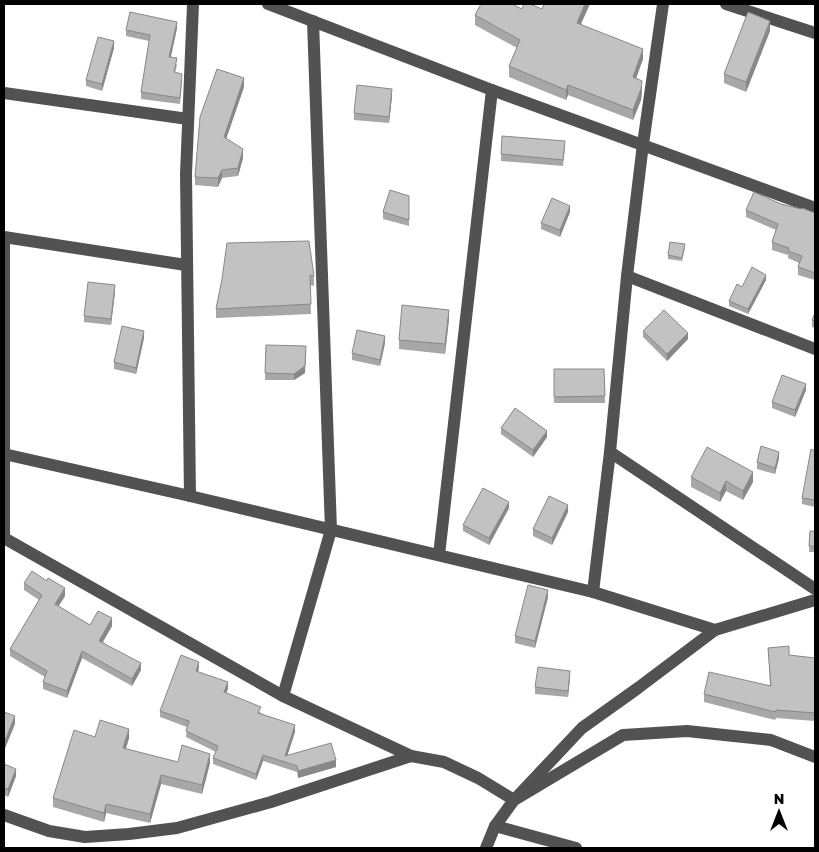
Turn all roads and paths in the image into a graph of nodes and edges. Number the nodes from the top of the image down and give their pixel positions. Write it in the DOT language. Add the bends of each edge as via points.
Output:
graph roads {
  1 [pos="193,4"];
  2 [pos="268,4"];
  3 [pos="663,4"];
  4 [pos="726,4"];
  5 [pos="313,21"];
  6 [pos="815,33"];
  7 [pos="492,90"];
  8 [pos="4,93"];
  9 [pos="188,119"];
  10 [pos="643,144"];
  11 [pos="815,208"];
  12 [pos="4,237"];
  13 [pos="186,265"];
  14 [pos="627,276"];
  15 [pos="815,349"];
  16 [pos="610,452"];
  17 [pos="4,454"];
  18 [pos="190,496"];
  19 [pos="331,530"];
  20 [pos="4,538"];
  21 [pos="439,556"];
  22 [pos="815,590"];
  23 [pos="593,592"];
  24 [pos="815,600"];
  25 [pos="715,630"];
  26 [pos="283,696"];
  27 [pos="411,756"];
  28 [pos="815,757"];
  29 [pos="514,800"];
  30 [pos="4,814"];
  31 [pos="495,826"];
  32 [pos="486,848"];
  33 [pos="576,848"];
  1 -- 9 [label="street"];
  2 -- 5 [label="street"];
  3 -- 10 [label="street"];
  4 -- 6 [label="street"];
  5 -- 7 [label="street"];
  5 -- 19 [label="street"];
  7 -- 10 [label="street"];
  7 -- 21 [label="street"];
  8 -- 9 [label="street"];
  9 -- 13 [label="street"];
  10 -- 11 [label="street"];
  10 -- 14 [label="street"];
  12 -- 13 [label="street"];
  12 -- 17 [label="street"];
  13 -- 18 [label="street"];
  14 -- 15 [label="street"];
  14 -- 16 [label="street"];
  16 -- 22 [label="street"];
  16 -- 23 [label="street"];
  17 -- 18 [label="street"];
  17 -- 20 [label="street"];
  18 -- 19 [label="street"];
  19 -- 21 [label="street"];
  19 -- 26 [label="street"];
  20 -- 26 [label="street"];
  21 -- 23 [label="street"];
  23 -- 25 [label="street"];
  24 -- 25 [label="street"];
  25 -- 29 [label="street" via="582,728"];
  26 -- 27 [label="street"];
  27 -- 29 [label="street" via="444,762"];
  27 -- 30 [label="street" via="271,802 177,828 85,837 49,831"];
  28 -- 29 [label="street" via="771,740 687,731 623,735"];
  29 -- 31 [label="street"];
  31 -- 32 [label="street"];
  31 -- 33 [label="street"];
}
